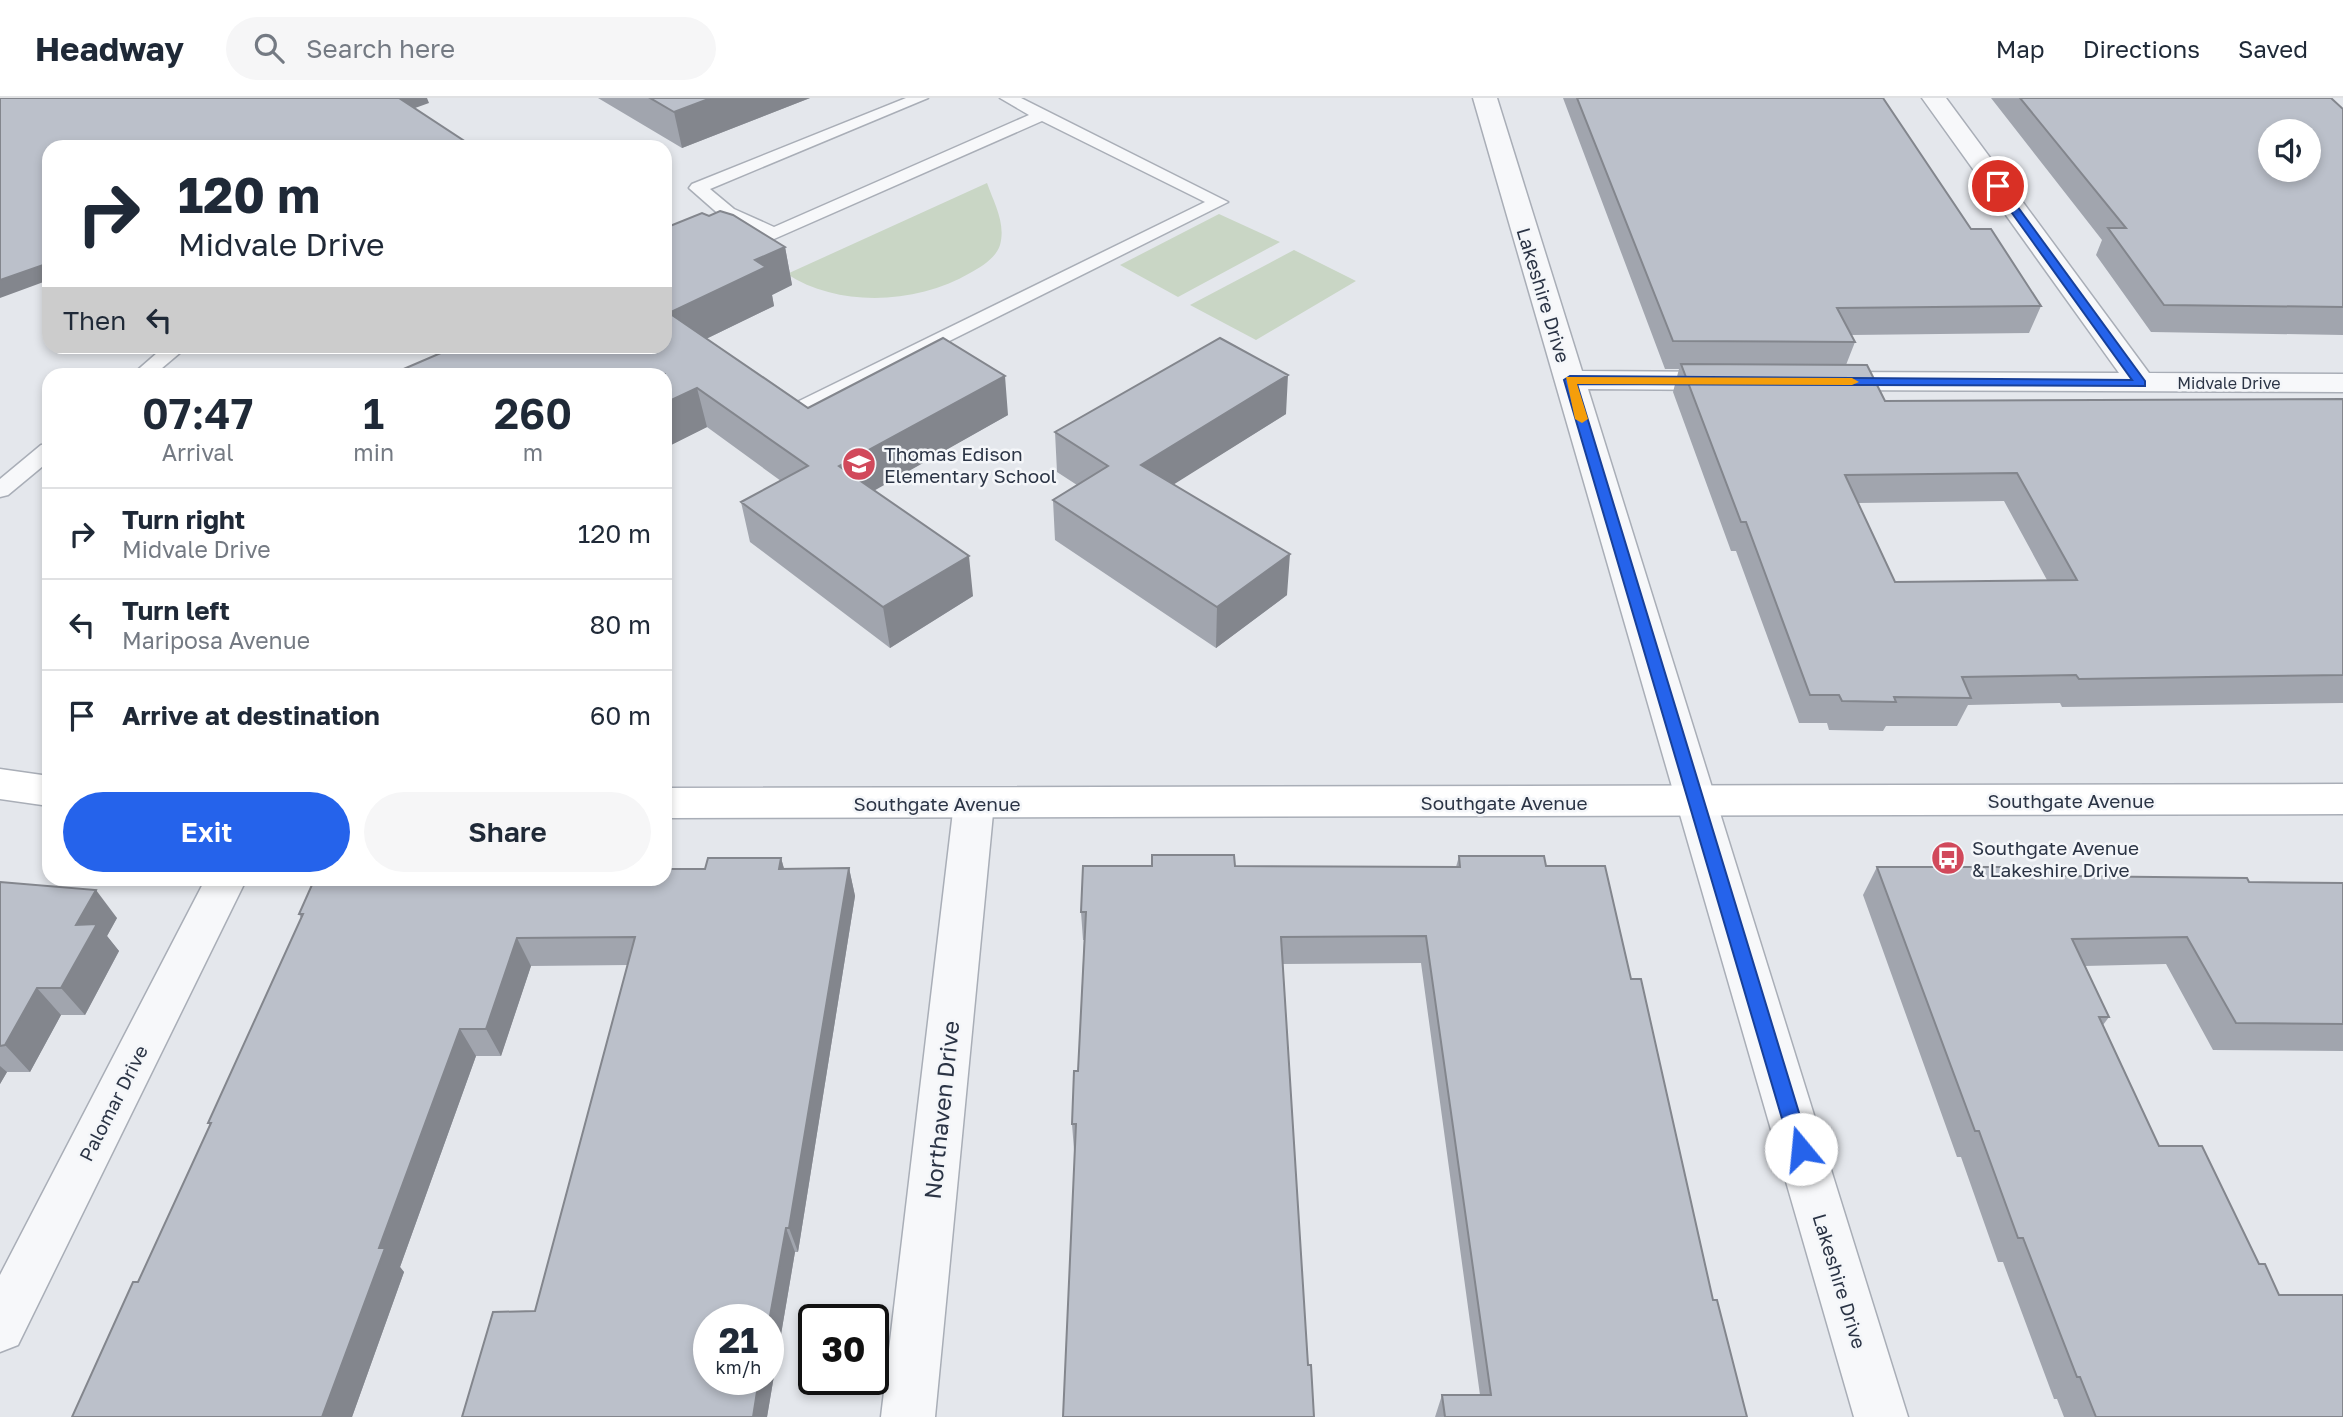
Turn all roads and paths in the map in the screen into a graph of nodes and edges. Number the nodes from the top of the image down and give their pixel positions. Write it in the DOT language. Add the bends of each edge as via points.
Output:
graph roads {
  1 [pos="920,98"];
  2 [pos="1008,98"];
  3 [pos="1485,98"];
  4 [pos="1934,98"];
  5 [pos="1043,115"];
  6 [pos="168,354"];
  7 [pos="150,368"];
  8 [pos="1570,380"];
  9 [pos="1751,381"];
  10 [pos="1793,381"];
  11 [pos="2141,383"];
  12 [pos="2343,383"];
  13 [pos="800,408"];
  14 [pos="42,456"];
  15 [pos="0,490"];
  16 [pos="0,784"];
  17 [pos="42,790"];
  18 [pos="2343,799"];
  19 [pos="1696,801"];
  20 [pos="672,803"];
  21 [pos="974,803"];
  22 [pos="223,886"];
  23 [pos="0,1327"];
  24 [pos="908,1417"];
  25 [pos="1881,1417"];
  1 -- 5 [label="lane" via="698,188 729,213 774,234"];
  2 -- 5 [label="lane"];
  3 -- 8 [label="street, Lakeshire Drive"];
  4 -- 11 [label="street"];
  5 -- 13 [label="lane" via="1219,202"];
  6 -- 7 [label="lane"];
  8 -- 9 [label="street"];
  8 -- 19 [label="street, Lakeshire Drive"];
  10 -- 11 [label="street, Midvale Drive"];
  11 -- 12 [label="street, Midvale Drive"];
  14 -- 15 [label="lane"];
  16 -- 17 [label="street"];
  18 -- 19 [label="street, Southgate Avenue"];
  19 -- 21 [label="street, Southgate Avenue"];
  19 -- 25 [label="street, Lakeshire Drive"];
  20 -- 21 [label="street, Southgate Avenue"];
  21 -- 24 [label="street, Northaven Drive"];
  22 -- 23 [label="street, Palomar Drive"];
}
